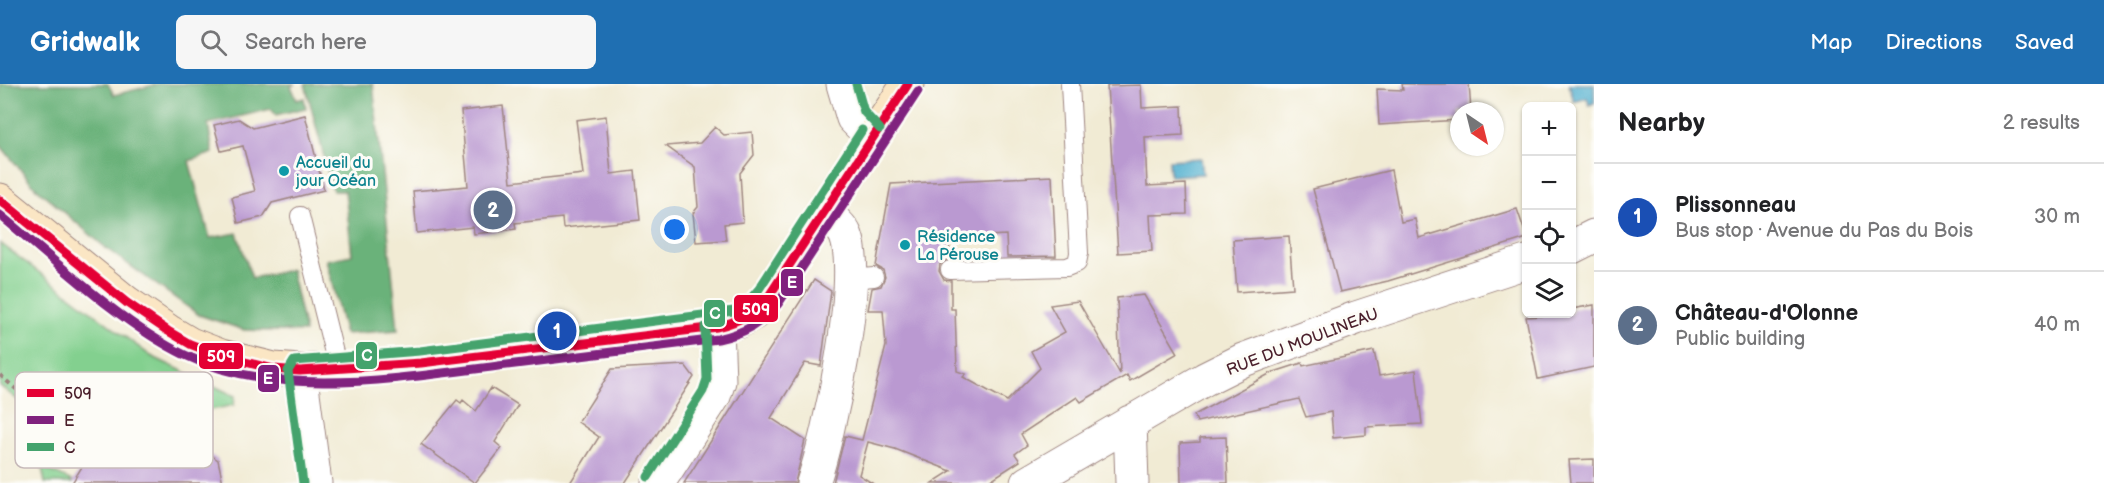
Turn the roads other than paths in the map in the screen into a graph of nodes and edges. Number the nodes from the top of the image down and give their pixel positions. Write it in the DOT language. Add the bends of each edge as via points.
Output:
graph roads {
  1 [pos="843,84"];
  2 [pos="908,84"];
  3 [pos="1070,84"];
  4 [pos="872,137"];
  5 [pos="0,200"];
  6 [pos="824,213"];
  7 [pos="300,216"];
  8 [pos="1594,236"];
  9 [pos="1576,245"];
  10 [pos="1522,264"];
  11 [pos="950,270"];
  12 [pos="717,327"];
  13 [pos="338,369"];
  14 [pos="300,371"];
  15 [pos="1130,422"];
  16 [pos="315,483"];
  17 [pos="658,483"];
  18 [pos="813,483"];
  19 [pos="1027,483"];
  20 [pos="1132,483"];
  1 -- 4 [label="street" via="853,118"];
  2 -- 4 [label="main road"];
  3 -- 11 [label="lane" via="1077,263 1067,267"];
  4 -- 6 [label="main road"];
  5 -- 14 [label="main road" via="127,303 190,344 247,364"];
  6 -- 12 [label="main road" via="754,313"];
  6 -- 18 [label="street" via="845,233 862,278"];
  7 -- 13 [label="lane"];
  8 -- 9 [label="street"];
  10 -- 15 [label="street, RUE DU MOULINEAU" via="1271,349 1205,379"];
  12 -- 13 [label="main road"];
  12 -- 17 [label="street" via="719,381 714,396"];
  13 -- 14 [label="main road"];
  14 -- 16 [label="street"];
  15 -- 19 [label="street, RUE DU MOULINEAU"];
  15 -- 20 [label="street"];
}
